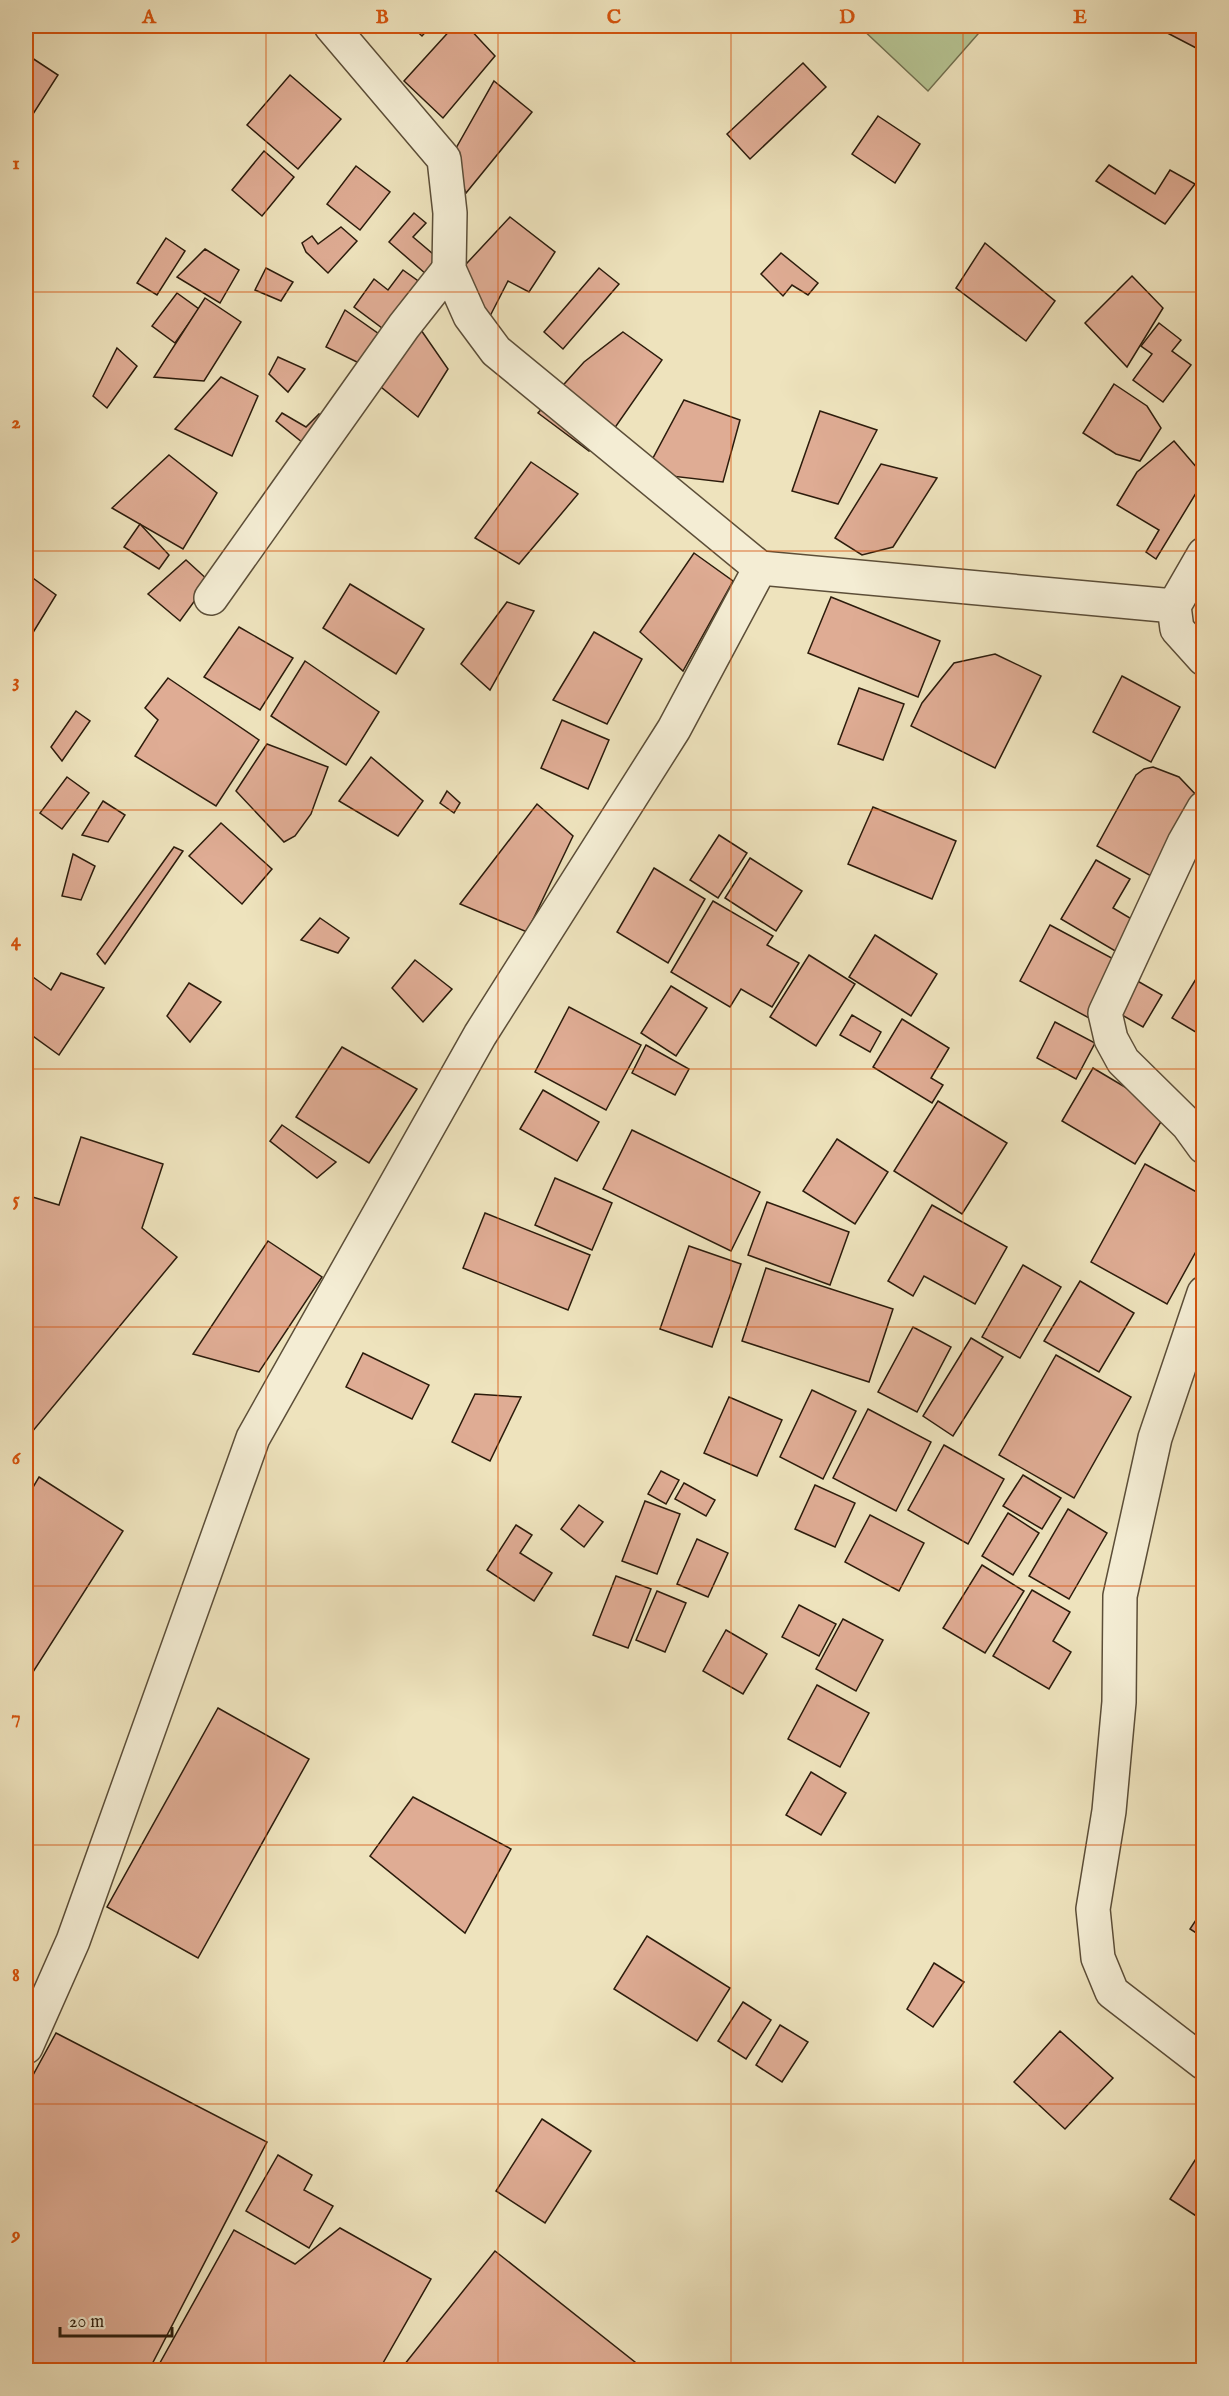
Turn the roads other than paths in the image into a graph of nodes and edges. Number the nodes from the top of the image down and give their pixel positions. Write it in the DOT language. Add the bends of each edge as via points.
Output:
graph roads {
  1 [pos="331,26"];
  2 [pos="449,269"];
  3 [pos="1203,554"];
  4 [pos="760,568"];
  5 [pos="211,598"];
  6 [pos="1174,606"];
  7 [pos="1203,659"];
  8 [pos="1203,808"];
  9 [pos="1203,1147"];
  10 [pos="1203,1293"];
  11 [pos="26,2046"];
  12 [pos="1203,2063"];
  1 -- 2 [label="street" via="444,159 450,213"];
  2 -- 4 [label="street" via="470,316 496,351"];
  2 -- 5 [label="street" via="404,326"];
  3 -- 6 [label="street"];
  4 -- 6 [label="street"];
  4 -- 11 [label="street" via="674,729 480,1035 253,1438 73,1941"];
  6 -- 7 [label="street" via="1177,630"];
  8 -- 9 [label="street" via="1105,1013 1111,1039 1123,1061 1188,1125"];
  10 -- 12 [label="street" via="1155,1438 1120,1596 1119,1702 1109,1811 1093,1909 1098,1958 1112,1992"];
}
